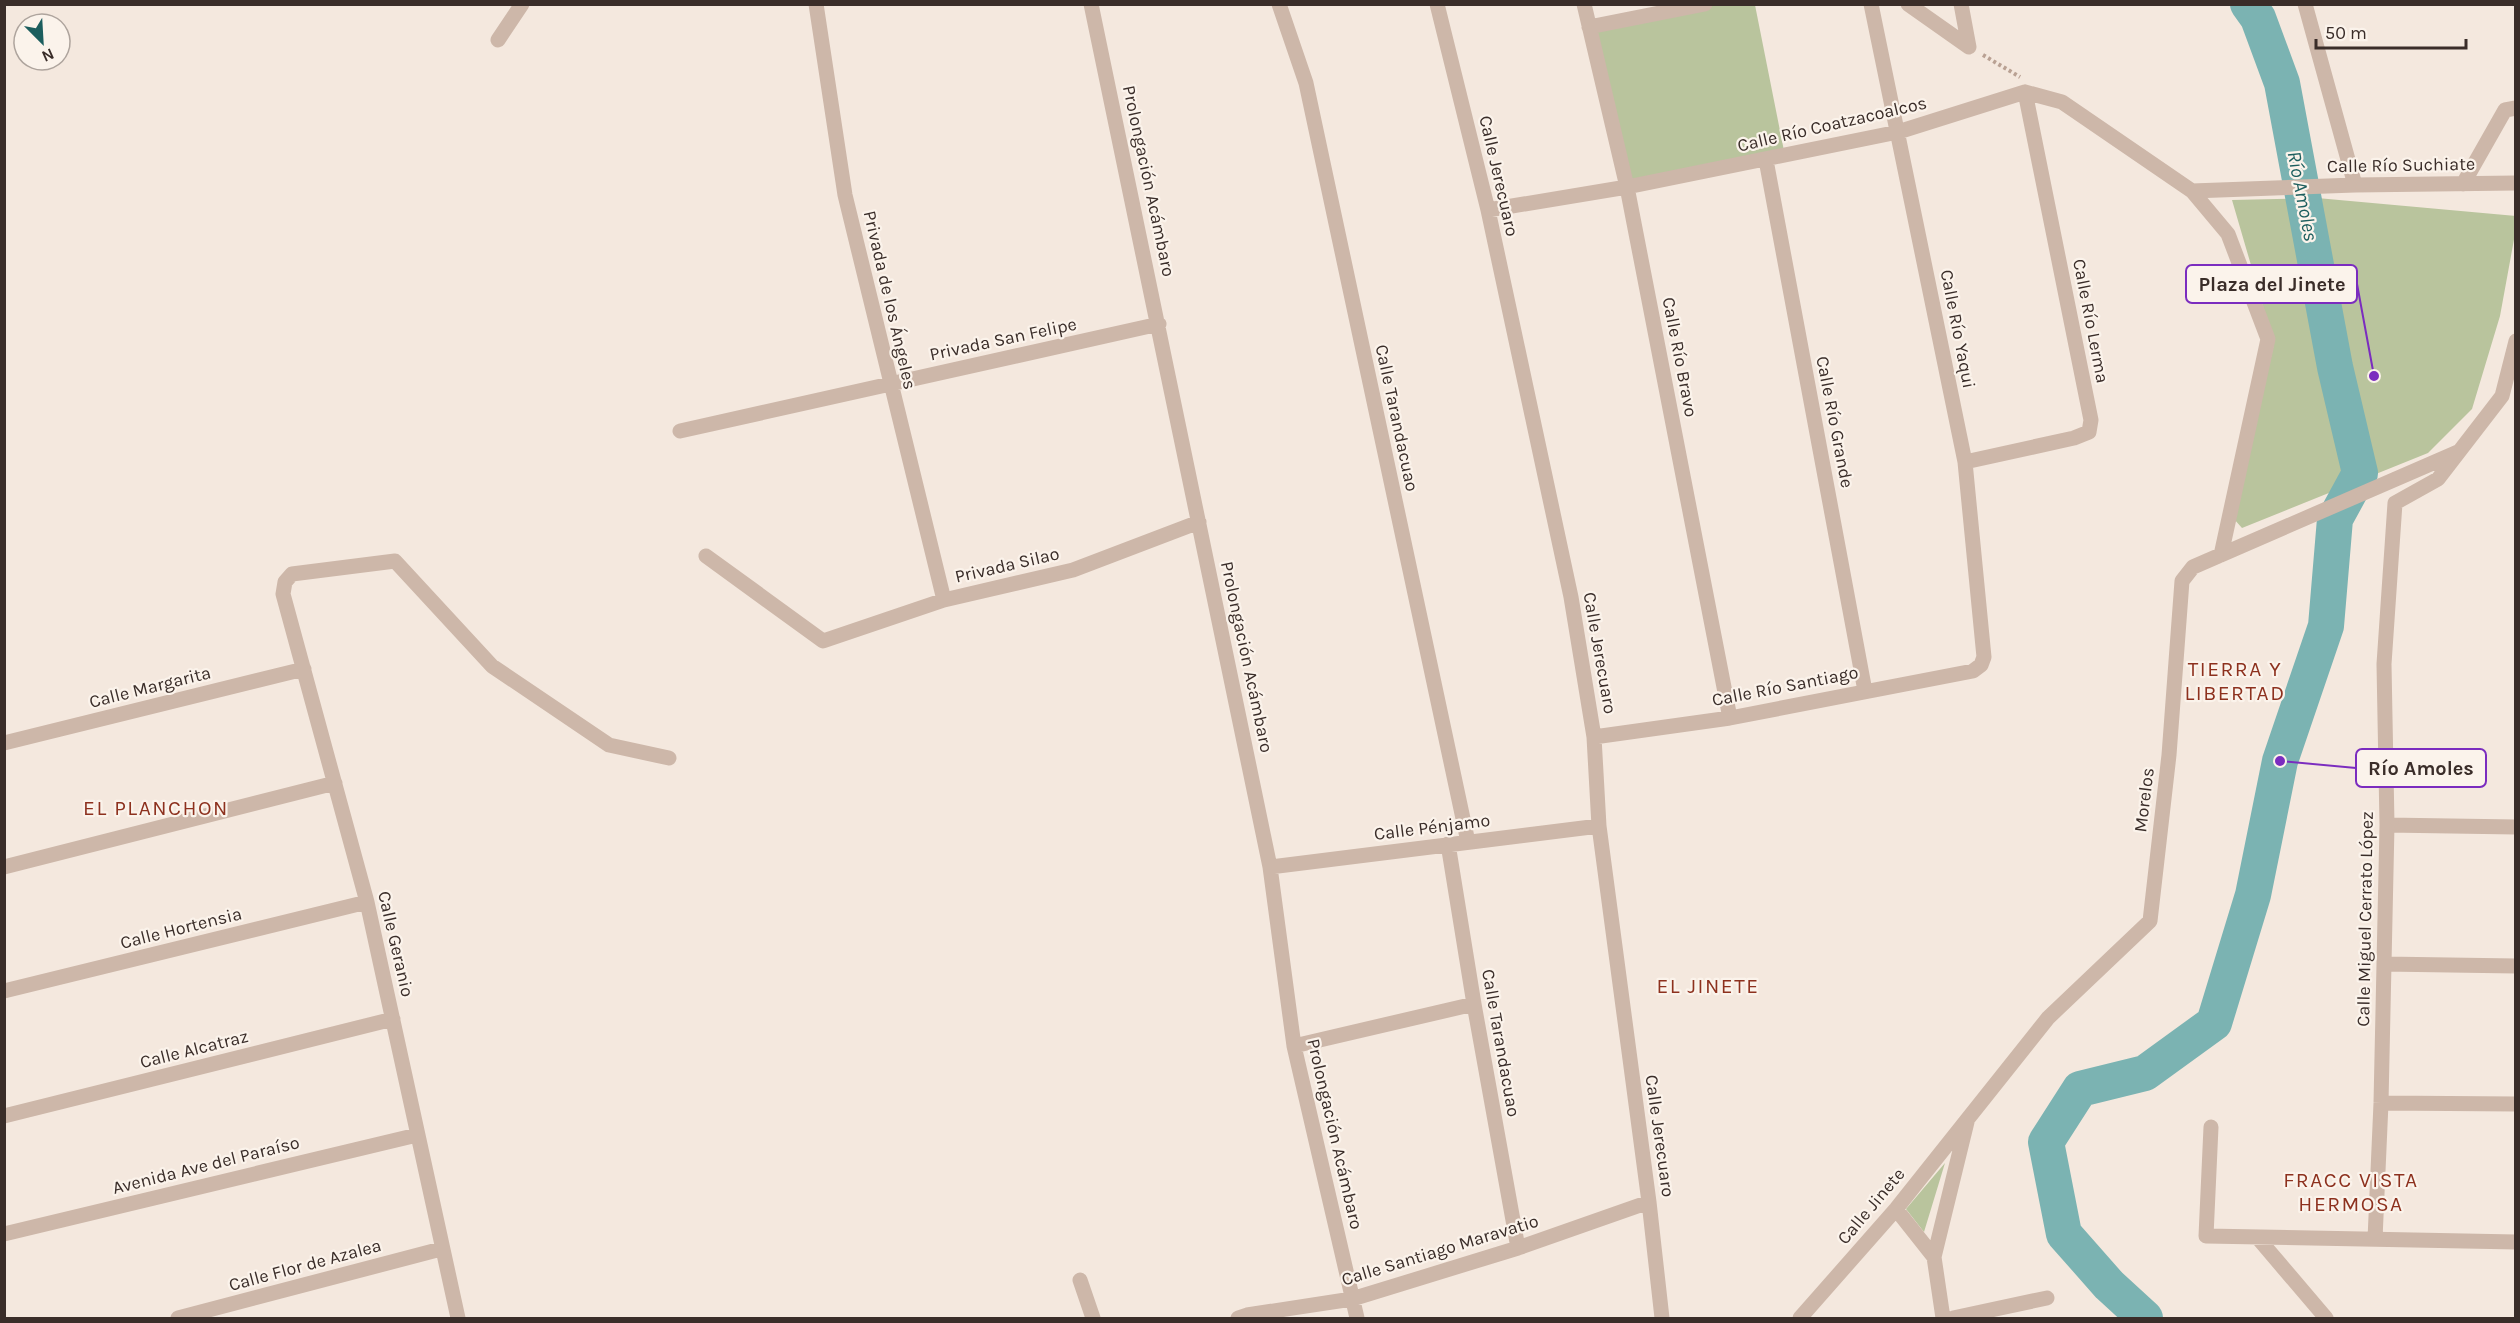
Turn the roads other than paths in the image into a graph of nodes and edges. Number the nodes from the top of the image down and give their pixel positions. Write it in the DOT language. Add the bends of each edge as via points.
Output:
graph roads {
  1 [pos="522,4"];
  2 [pos="816,4"];
  3 [pos="1091,4"];
  4 [pos="1279,4"];
  5 [pos="1437,4"];
  6 [pos="1584,4"];
  7 [pos="1705,4"];
  8 [pos="1871,4"];
  9 [pos="1908,4"];
  10 [pos="1961,4"];
  11 [pos="2305,4"];
  12 [pos="1635,12"];
  13 [pos="1589,27"];
  14 [pos="498,40"];
  15 [pos="2025,86"];
  16 [pos="2516,108"];
  17 [pos="1898,132"];
  18 [pos="1766,160"];
  19 [pos="2516,183"];
  20 [pos="2463,184"];
  21 [pos="2355,185"];
  22 [pos="1628,187"];
  23 [pos="2192,191"];
  24 [pos="1488,210"];
  25 [pos="1159,324"];
  26 [pos="2516,341"];
  27 [pos="890,384"];
  28 [pos="680,431"];
  29 [pos="2458,452"];
  30 [pos="1965,462"];
  31 [pos="1198,522"];
  32 [pos="2221,555"];
  33 [pos="706,556"];
  34 [pos="944,600"];
  35 [pos="1981,664"];
  36 [pos="304,669"];
  37 [pos="1865,691"];
  38 [pos="1730,718"];
  39 [pos="1594,737"];
  40 [pos="4,743"];
  41 [pos="669,758"];
  42 [pos="335,783"];
  43 [pos="2387,825"];
  44 [pos="1599,826"];
  45 [pos="2516,827"];
  46 [pos="1468,842"];
  47 [pos="1448,844"];
  48 [pos="4,867"];
  49 [pos="1270,867"];
  50 [pos="367,902"];
  51 [pos="2384,963"];
  52 [pos="2516,966"];
  53 [pos="4,991"];
  54 [pos="1473,1004"];
  55 [pos="393,1019"];
  56 [pos="1294,1046"];
  57 [pos="2381,1103"];
  58 [pos="2516,1104"];
  59 [pos="4,1116"];
  60 [pos="1968,1116"];
  61 [pos="2211,1127"];
  62 [pos="417,1135"];
  63 [pos="1649,1202"];
  64 [pos="1896,1209"];
  65 [pos="4,1234"];
  66 [pos="2257,1237"];
  67 [pos="2375,1239"];
  68 [pos="2516,1242"];
  69 [pos="1518,1248"];
  70 [pos="441,1249"];
  71 [pos="1934,1257"];
  72 [pos="1080,1280"];
  73 [pos="2047,1298"];
  74 [pos="1352,1299"];
  75 [pos="178,1318"];
  76 [pos="458,1318"];
  77 [pos="1094,1318"];
  78 [pos="1238,1318"];
  79 [pos="1357,1318"];
  80 [pos="1662,1318"];
  81 [pos="1800,1318"];
  82 [pos="1943,1318"];
  83 [pos="1953,1318"];
  84 [pos="2326,1318"];
  1 -- 14 [label="street"];
  2 -- 27 [label="street, Privada de los Ángeles" via="845,195"];
  3 -- 25 [label="street, Prolongación Acámbaro"];
  4 -- 46 [label="street, Calle Tarandacuao" via="1306,82"];
  5 -- 24 [label="street, Calle Jerecuaro"];
  6 -- 13 [label="street, Calle Río Bravo"];
  7 -- 12 [label="street"];
  8 -- 17 [label="street, Calle Río Yaqui"];
  9 -- 10 [label="street" via="1969,47"];
  11 -- 21 [label="street"];
  12 -- 13 [label="street"];
  13 -- 22 [label="street, Calle Río Bravo"];
  15 -- 17 [label="street, Calle Río Coatzacoalcos"];
  15 -- 23 [label="street" via="2062,102"];
  15 -- 30 [label="street, Calle Río Lerma" via="2091,420 2089,432 2074,438"];
  16 -- 20 [label="street" via="2505,110"];
  17 -- 18 [label="street, Calle Río Coatzacoalcos"];
  17 -- 30 [label="street, Calle Río Yaqui"];
  18 -- 22 [label="street, Calle Río Coatzacoalcos"];
  18 -- 37 [label="street, Calle Río Grande"];
  19 -- 20 [label="street, Calle Río Suchiate"];
  20 -- 21 [label="street, Calle Río Suchiate"];
  21 -- 23 [label="street, Calle Río Suchiate"];
  22 -- 24 [label="street, Calle Río Coatzacoalcos"];
  22 -- 38 [label="street, Calle Río Bravo"];
  23 -- 32 [label="street" via="2228,234 2268,339"];
  24 -- 39 [label="street, Calle Jerecuaro" via="1571,597"];
  25 -- 27 [label="street, Privada San Felipe"];
  25 -- 31 [label="street, Prolongación Acámbaro"];
  26 -- 29 [label="street" via="2502,396"];
  27 -- 28 [label="street, Privada San Felipe"];
  27 -- 34 [label="street, Privada de los Ángeles"];
  29 -- 32 [label="street, Morelos"];
  29 -- 43 [label="street, Calle Miguel Cerrato López" via="2439,478 2395,503 2384,664"];
  30 -- 35 [label="street, Calle Río Yaqui" via="1984,657"];
  31 -- 34 [label="street, Privada Silao" via="1073,570"];
  31 -- 49 [label="street, Prolongación Acámbaro"];
  32 -- 60 [label="street, Morelos" via="2193,567 2182,581 2169,755 2150,921 2048,1018"];
  33 -- 34 [label="street, Privada Silao" via="823,641"];
  35 -- 37 [label="street, Calle Río Santiago" via="1973,671"];
  36 -- 40 [label="street, Calle Margarita"];
  36 -- 41 [label="street, Calle Geranio" via="283,594 285,582 292,574 395,561 492,666 609,745"];
  36 -- 42 [label="street, Calle Geranio"];
  37 -- 38 [label="street, Calle Río Santiago"];
  38 -- 39 [label="street, Calle Río Santiago"];
  39 -- 44 [label="street, Calle Jerecuaro"];
  42 -- 48 [label="street"];
  42 -- 50 [label="street, Calle Geranio"];
  43 -- 45 [label="street"];
  43 -- 51 [label="street, Calle Miguel Cerrato López"];
  44 -- 46 [label="street, Calle Pénjamo"];
  44 -- 63 [label="street, Calle Jerecuaro"];
  46 -- 47 [label="street, Calle Pénjamo"];
  47 -- 49 [label="street, Calle Pénjamo"];
  47 -- 54 [label="street, Calle Tarandacuao"];
  49 -- 56 [label="street, Prolongación Acámbaro"];
  50 -- 53 [label="street, Calle Hortensia"];
  50 -- 55 [label="street, Calle Geranio"];
  51 -- 52 [label="street"];
  51 -- 57 [label="street, Calle Miguel Cerrato López"];
  54 -- 56 [label="street"];
  54 -- 69 [label="street, Calle Tarandacuao"];
  55 -- 59 [label="street, Calle Alcatraz"];
  55 -- 62 [label="street, Calle Geranio"];
  56 -- 74 [label="street, Prolongación Acámbaro"];
  57 -- 58 [label="street"];
  57 -- 67 [label="street, Calle Miguel Cerrato López"];
  60 -- 64 [label="street, Calle Jinete"];
  60 -- 71 [label="street"];
  61 -- 66 [label="street" via="2206,1236"];
  62 -- 65 [label="street, Avenida Ave del Paraíso"];
  62 -- 70 [label="street, Calle Geranio"];
  63 -- 69 [label="street, Calle Santiago Maravatio"];
  63 -- 80 [label="street, Calle Jerecuaro"];
  64 -- 71 [label="street"];
  64 -- 81 [label="street, Calle Jinete"];
  66 -- 67 [label="street"];
  66 -- 84 [label="street"];
  67 -- 68 [label="street"];
  69 -- 74 [label="street, Calle Santiago Maravatio"];
  70 -- 75 [label="street, Calle Flor de Azalea"];
  70 -- 76 [label="street, Calle Geranio"];
  71 -- 82 [label="street"];
  72 -- 77 [label="street"];
  73 -- 83 [label="street"];
  74 -- 78 [label="street, Calle Santiago Maravatio"];
  74 -- 79 [label="street, Prolongación Acámbaro"];
}
